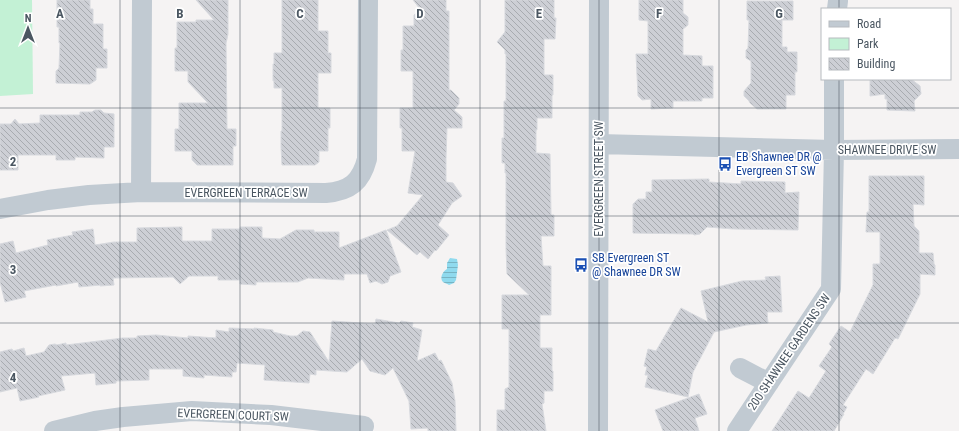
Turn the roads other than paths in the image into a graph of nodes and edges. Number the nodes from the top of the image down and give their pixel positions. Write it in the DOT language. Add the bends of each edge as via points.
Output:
graph roads {
  1 [pos="142,0"];
  2 [pos="368,0"];
  3 [pos="599,0"];
  4 [pos="834,80"];
  5 [pos="599,144"];
  6 [pos="959,149"];
  7 [pos="834,150"];
  8 [pos="141,192"];
  9 [pos="0,209"];
  10 [pos="740,368"];
  11 [pos="769,383"];
  12 [pos="364,426"];
  13 [pos="54,431"];
  14 [pos="598,431"];
  15 [pos="737,431"];
  1 -- 8 [label="street"];
  2 -- 8 [label="street, EVERGREEN TERRACE SW" via="367,159 362,173 354,184 345,189 326,193"];
  3 -- 5 [label="street, EVERGREEN STREET SW"];
  4 -- 7 [label="street, 200 SHAWNEE GARDENS SW"];
  5 -- 7 [label="street, SHAWNEE DRIVE SW"];
  5 -- 14 [label="street, EVERGREEN STREET SW"];
  6 -- 7 [label="street, SHAWNEE DRIVE SW"];
  7 -- 11 [label="street, 200 SHAWNEE GARDENS SW" via="831,289"];
  8 -- 9 [label="street, EVERGREEN TERRACE SW" via="48,200"];
  10 -- 11 [label="street"];
  11 -- 15 [label="street, 200 SHAWNEE GARDENS SW"];
  12 -- 13 [label="street, EVERGREEN COURT SW" via="271,415 192,411 123,417"];
}
